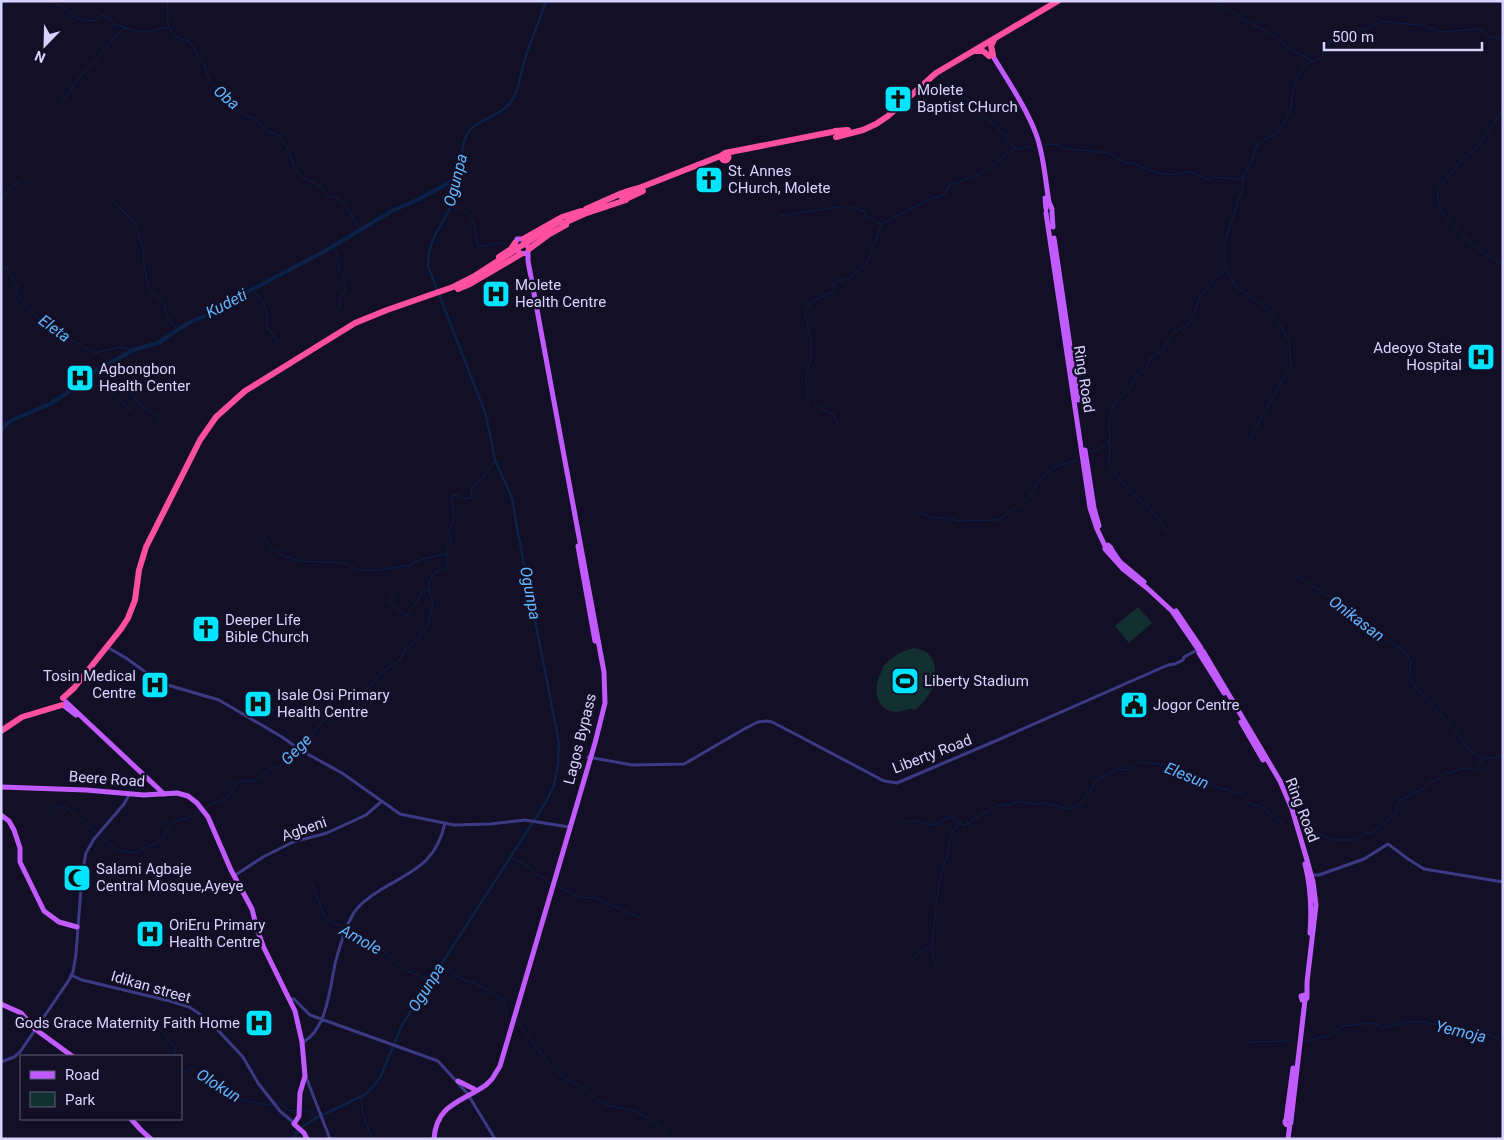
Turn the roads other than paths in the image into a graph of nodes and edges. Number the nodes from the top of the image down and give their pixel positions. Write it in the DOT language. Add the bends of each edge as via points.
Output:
graph roads {
  1 [pos="1050,1"];
  2 [pos="1058,1"];
  3 [pos="997,37"];
  4 [pos="983,44"];
  5 [pos="966,54"];
  6 [pos="991,56"];
  7 [pos="834,134"];
  8 [pos="582,212"];
  9 [pos="523,239"];
  10 [pos="515,243"];
  11 [pos="529,250"];
  12 [pos="521,254"];
  13 [pos="454,288"];
  14 [pos="107,648"];
  15 [pos="1198,652"];
  16 [pos="63,702"];
  17 [pos="1,730"];
  18 [pos="589,757"];
  19 [pos="1,787"];
  20 [pos="128,794"];
  21 [pos="162,794"];
  22 [pos="380,802"];
  23 [pos="1,815"];
  24 [pos="445,824"];
  25 [pos="568,827"];
  26 [pos="1312,875"];
  27 [pos="1320,875"];
  28 [pos="234,876"];
  29 [pos="1313,882"];
  30 [pos="1503,882"];
  31 [pos="77,927"];
  32 [pos="71,975"];
  33 [pos="1303,998"];
  34 [pos="290,999"];
  35 [pos="1,1004"];
  36 [pos="322,1018"];
  37 [pos="35,1029"];
  38 [pos="302,1042"];
  39 [pos="71,1055"];
  40 [pos="1,1062"];
  41 [pos="305,1076"];
  42 [pos="458,1081"];
  43 [pos="474,1089"];
  44 [pos="467,1094"];
  45 [pos="132,1120"];
  46 [pos="299,1128"];
  47 [pos="151,1139"];
  48 [pos="307,1139"];
  49 [pos="330,1139"];
  50 [pos="433,1139"];
  51 [pos="494,1139"];
  52 [pos="1286,1139"];
  1 -- 4 [label="highway"];
  2 -- 3 [label="highway"];
  3 -- 4 [label="highway"];
  3 -- 6 [label="highway"];
  4 -- 5 [label="highway"];
  4 -- 6 [label="main road, Ring Road"];
  4 -- 7 [label="highway" via="937,68 873,121"];
  5 -- 6 [label="highway" via="981,50"];
  5 -- 7 [label="highway" via="933,75 882,120 863,130"];
  6 -- 15 [label="main road, Ring Road" via="1029,119 1041,153 1097,522 1108,548 1184,620"];
  7 -- 8 [label="highway" via="725,157"];
  8 -- 9 [label="highway" via="562,217"];
  8 -- 11 [label="highway"];
  8 -- 13 [label="highway, bridge"];
  9 -- 10 [label="main road"];
  9 -- 11 [label="main road"];
  10 -- 12 [label="main road"];
  10 -- 13 [label="highway"];
  11 -- 12 [label="main road"];
  11 -- 18 [label="main road, Lagos Bypass" via="528,261 605,680 604,710"];
  12 -- 13 [label="highway" via="470,284"];
  12 -- 18 [label="main road, Lagos Bypass" via="601,673 602,703"];
  13 -- 14 [label="highway" via="354,323 232,401 216,417 202,437 146,547 132,612"];
  14 -- 16 [label="highway"];
  14 -- 22 [label="street" via="156,680 219,700 342,773"];
  15 -- 18 [label="street, Liberty Road" via="896,783 884,781 766,721 746,728 684,764 632,765"];
  15 -- 26 [label="main road, Ring Road" via="1280,782 1292,809"];
  15 -- 33 [label="main road, Ring Road" via="1277,783 1304,861 1312,909"];
  16 -- 17 [label="highway" via="20,715"];
  16 -- 21 [label="main road"];
  18 -- 25 [label="main road, Lagos Bypass"];
  19 -- 20 [label="main road, Beere Road"];
  20 -- 21 [label="main road, Beere Road"];
  20 -- 31 [label="street" via="121,809 86,853"];
  21 -- 28 [label="main road, Beere Road" via="188,796 202,810"];
  22 -- 24 [label="street" via="405,816"];
  22 -- 28 [label="street, Agbeni" via="366,815 327,833 293,842"];
  23 -- 31 [label="main road" via="14,830 20,848 20,862 44,911 59,922"];
  24 -- 25 [label="street" via="532,821"];
  24 -- 36 [label="street" via="429,859 367,899 356,910 336,960"];
  25 -- 43 [label="main road, Lagos Bypass" via="499,1060 491,1076"];
  25 -- 44 [label="main road, Lagos Bypass" via="500,1066 489,1082"];
  26 -- 27 [label="street"];
  26 -- 29 [label="main road, Ring Road"];
  27 -- 29 [label="street"];
  27 -- 30 [label="street" via="1364,859 1388,844 1424,869"];
  28 -- 34 [label="main road" via="252,909 264,948"];
  29 -- 33 [label="main road, Ring Road" via="1316,909"];
  31 -- 32 [label="street"];
  32 -- 37 [label="street"];
  32 -- 46 [label="street, Idikan street" via="170,1001 197,1012 243,1057 258,1083"];
  33 -- 52 [label="main road, Ring Road"];
  34 -- 36 [label="street" via="310,1015"];
  34 -- 38 [label="main road"];
  35 -- 37 [label="main road" via="21,1013"];
  36 -- 38 [label="street" via="309,1038"];
  36 -- 42 [label="street" via="438,1061"];
  37 -- 39 [label="main road"];
  37 -- 40 [label="street" via="17,1055"];
  38 -- 41 [label="main road"];
  41 -- 46 [label="main road" via="300,1093"];
  41 -- 49 [label="street"];
  42 -- 43 [label="main road"];
  42 -- 44 [label="street"];
  43 -- 44 [label="main road, Lagos Bypass"];
  44 -- 50 [label="main road, Lagos Bypass" via="442,1112"];
  44 -- 51 [label="street"];
  45 -- 47 [label="main road"];
  46 -- 48 [label="main road"];
}
